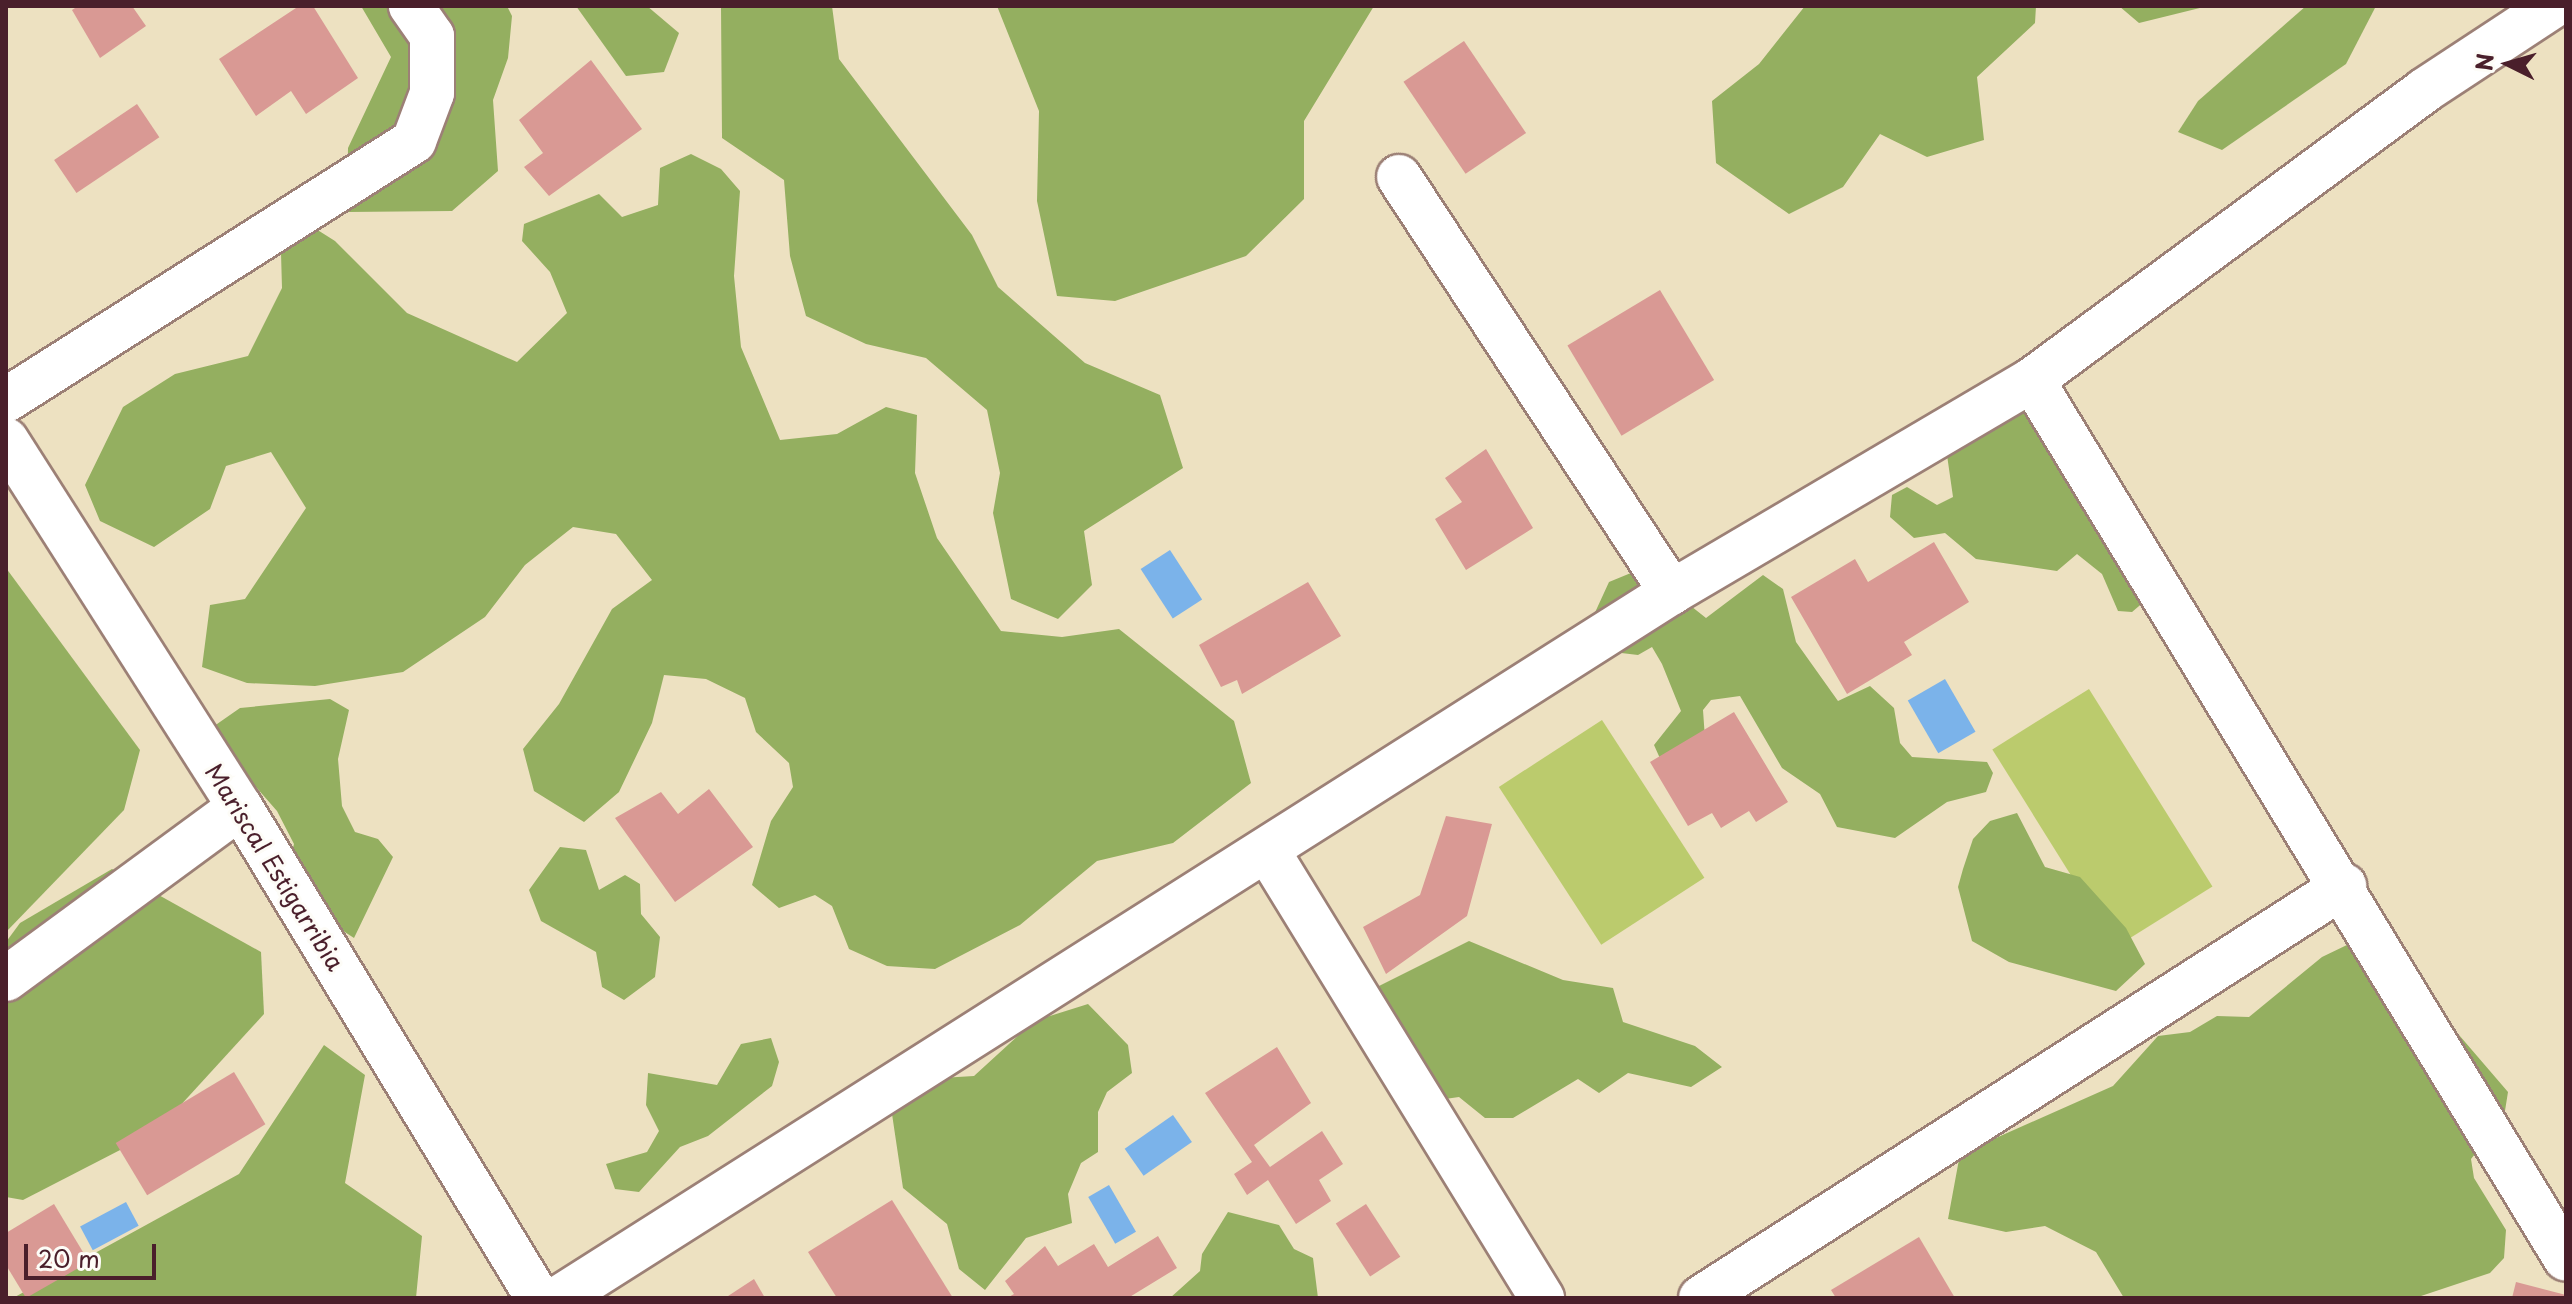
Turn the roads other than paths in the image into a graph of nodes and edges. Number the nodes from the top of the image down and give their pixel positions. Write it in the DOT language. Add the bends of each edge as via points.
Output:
graph roads {
  1 [pos="411,6"];
  2 [pos="2553,6"];
  3 [pos="1399,177"];
  4 [pos="2032,380"];
  5 [pos="6,400"];
  6 [pos="6,440"];
  7 [pos="1672,592"];
  8 [pos="240,807"];
  9 [pos="1267,850"];
  10 [pos="2344,886"];
  11 [pos="6,979"];
  12 [pos="2566,1259"];
  13 [pos="538,1298"];
  14 [pos="559,1298"];
  15 [pos="1542,1298"];
  16 [pos="1701,1298"];
  1 -- 5 [label="street" via="432,36 432,93 414,141"];
  2 -- 4 [label="street" via="2425,90"];
  3 -- 7 [label="street"];
  4 -- 7 [label="street"];
  4 -- 10 [label="street"];
  6 -- 8 [label="street, Mariscal Estigarribia"];
  7 -- 9 [label="street"];
  8 -- 11 [label="street"];
  8 -- 13 [label="street, Mariscal Estigarribia"];
  9 -- 14 [label="street"];
  9 -- 15 [label="street"];
  10 -- 12 [label="street"];
  10 -- 16 [label="street"];
}
